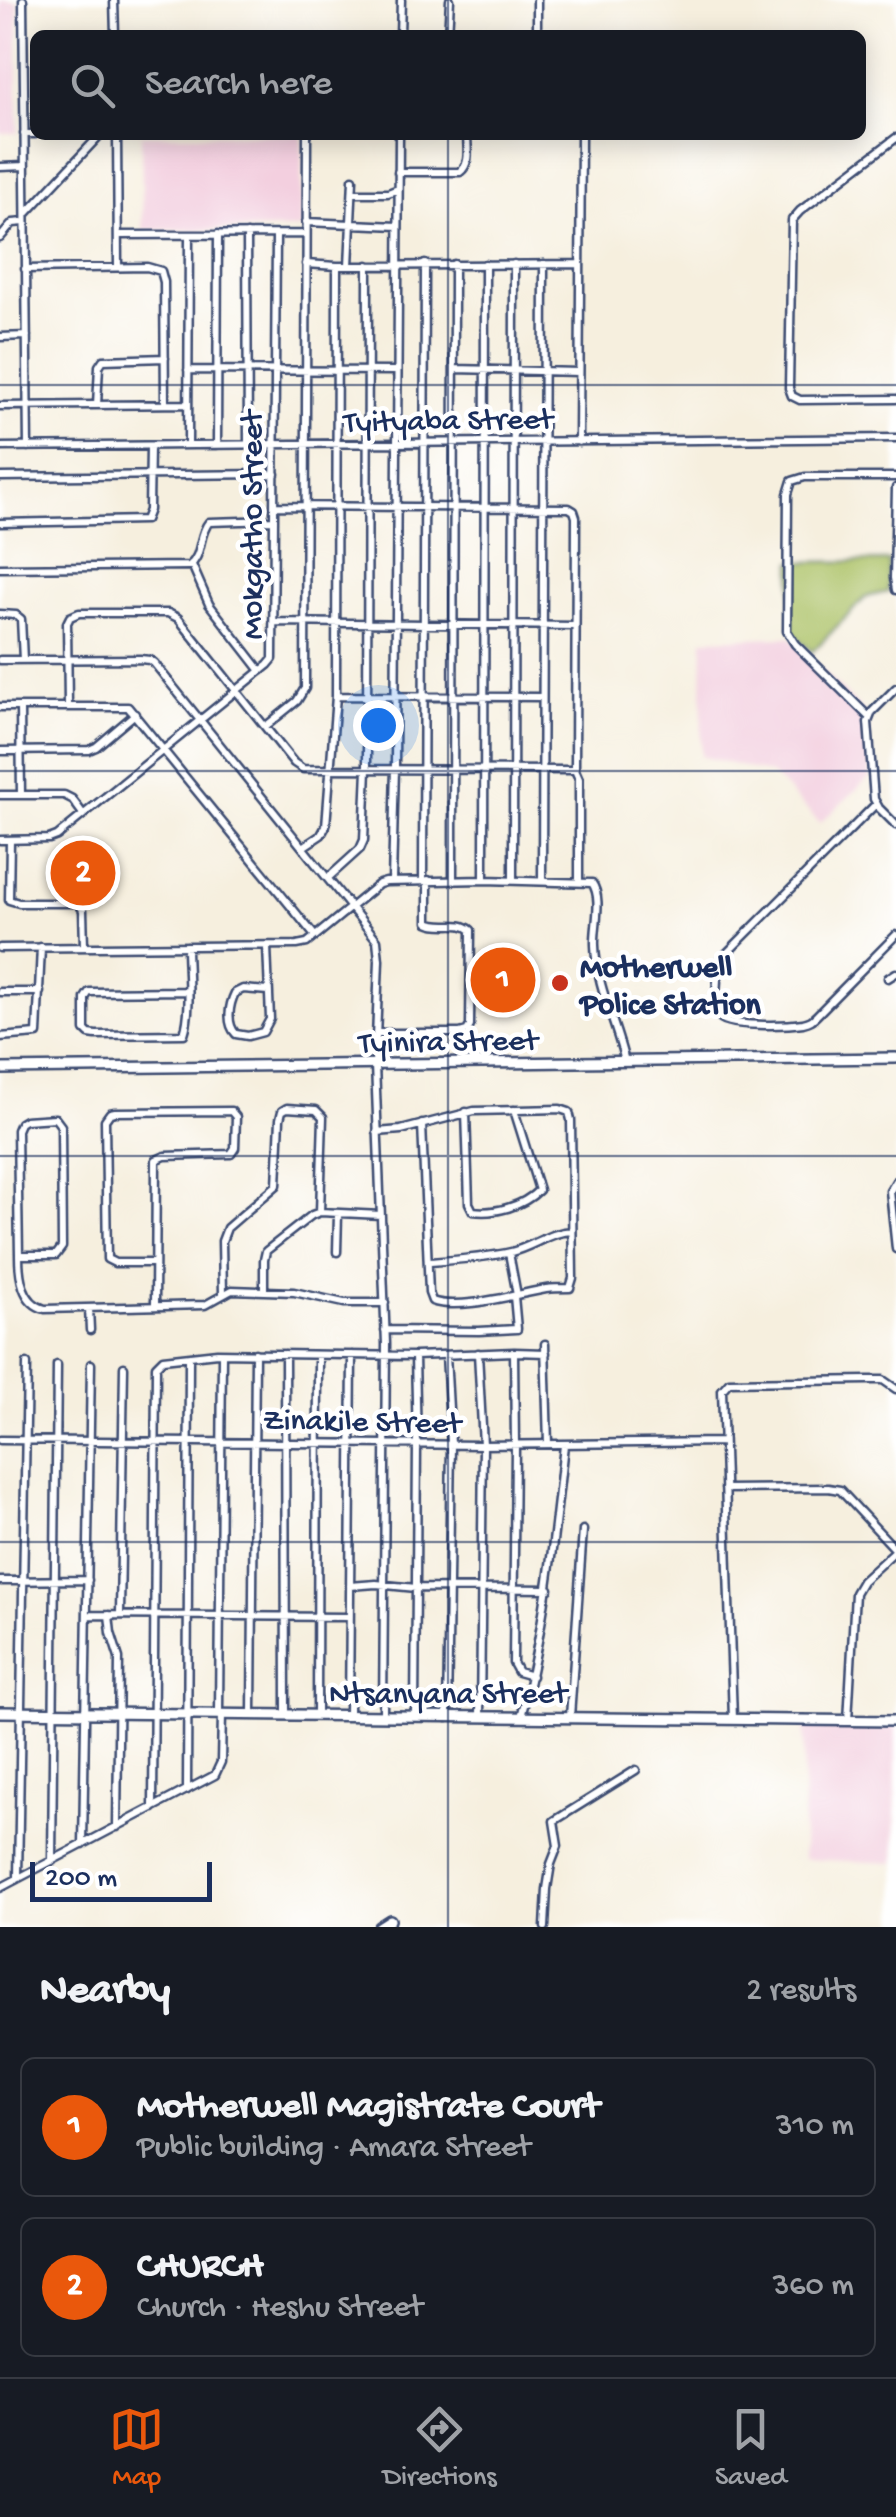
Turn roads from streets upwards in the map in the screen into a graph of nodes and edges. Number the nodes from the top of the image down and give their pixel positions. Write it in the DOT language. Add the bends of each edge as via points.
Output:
graph roads {
  1 [pos="23,0"];
  2 [pos="114,0"];
  3 [pos="400,0"];
  4 [pos="450,0"];
  5 [pos="537,0"];
  6 [pos="115,30"];
  7 [pos="400,30"];
  8 [pos="448,30"];
  9 [pos="536,30"];
  10 [pos="24,134"];
  11 [pos="30,134"];
  12 [pos="896,138"];
  13 [pos="96,140"];
  14 [pos="117,140"];
  15 [pos="307,140"];
  16 [pos="399,140"];
  17 [pos="467,140"];
  18 [pos="580,140"];
  19 [pos="0,166"];
  20 [pos="25,166"];
  21 [pos="398,172"];
  22 [pos="353,179"];
  23 [pos="398,188"];
  24 [pos="353,193"];
  25 [pos="25,219"];
  26 [pos="306,222"];
  27 [pos="352,225"];
  28 [pos="398,226"];
  29 [pos="218,234"];
  30 [pos="247,234"];
  31 [pos="276,234"];
  32 [pos="306,234"];
  33 [pos="118,235"];
  34 [pos="189,235"];
  35 [pos="0,238"];
  36 [pos="306,264"];
  37 [pos="397,264"];
  38 [pos="426,264"];
  39 [pos="454,264"];
  40 [pos="485,264"];
  41 [pos="514,264"];
  42 [pos="544,264"];
  43 [pos="580,264"];
  44 [pos="368,265"];
  45 [pos="337,266"];
  46 [pos="349,266"];
  47 [pos="118,268"];
  48 [pos="26,270"];
  49 [pos="27,336"];
  50 [pos="0,337"];
  51 [pos="165,358"];
  52 [pos="305,369"];
  53 [pos="454,369"];
  54 [pos="188,370"];
  55 [pos="217,370"];
  56 [pos="248,370"];
  57 [pos="276,370"];
  58 [pos="336,370"];
  59 [pos="367,370"];
  60 [pos="396,370"];
  61 [pos="485,370"];
  62 [pos="514,372"];
  63 [pos="544,372"];
  64 [pos="580,372"];
  65 [pos="896,399"];
  66 [pos="165,404"];
  67 [pos="188,404"];
  68 [pos="28,405"];
  69 [pos="97,405"];
  70 [pos="0,406"];
  71 [pos="896,438"];
  72 [pos="485,442"];
  73 [pos="514,442"];
  74 [pos="544,442"];
  75 [pos="579,442"];
  76 [pos="396,443"];
  77 [pos="424,443"];
  78 [pos="454,443"];
  79 [pos="336,444"];
  80 [pos="366,444"];
  81 [pos="188,445"];
  82 [pos="217,445"];
  83 [pos="248,445"];
  84 [pos="276,445"];
  85 [pos="305,445"];
  86 [pos="28,446"];
  87 [pos="150,446"];
  88 [pos="0,447"];
  89 [pos="274,474"];
  90 [pos="149,476"];
  91 [pos="0,477"];
  92 [pos="896,477"];
  93 [pos="896,488"];
  94 [pos="274,506"];
  95 [pos="305,506"];
  96 [pos="336,506"];
  97 [pos="367,506"];
  98 [pos="395,506"];
  99 [pos="424,506"];
  100 [pos="454,506"];
  101 [pos="485,506"];
  102 [pos="514,507"];
  103 [pos="543,507"];
  104 [pos="274,520"];
  105 [pos="0,523"];
  106 [pos="192,565"];
  107 [pos="0,568"];
  108 [pos="896,590"];
  109 [pos="0,614"];
  110 [pos="275,622"];
  111 [pos="306,622"];
  112 [pos="338,623"];
  113 [pos="367,624"];
  114 [pos="396,624"];
  115 [pos="424,624"];
  116 [pos="454,624"];
  117 [pos="484,624"];
  118 [pos="513,626"];
  119 [pos="543,626"];
  120 [pos="576,626"];
  121 [pos="0,660"];
  122 [pos="23,660"];
  123 [pos="68,660"];
  124 [pos="261,671"];
  125 [pos="896,688"];
  126 [pos="237,690"];
  127 [pos="336,696"];
  128 [pos="367,696"];
  129 [pos="395,696"];
  130 [pos="424,696"];
  131 [pos="484,696"];
  132 [pos="514,696"];
  133 [pos="454,697"];
  134 [pos="542,697"];
  135 [pos="68,706"];
  136 [pos="0,707"];
  137 [pos="20,707"];
  138 [pos="135,714"];
  139 [pos="870,717"];
  140 [pos="200,720"];
  141 [pos="266,726"];
  142 [pos="164,749"];
  143 [pos="0,751"];
  144 [pos="22,751"];
  145 [pos="395,768"];
  146 [pos="332,769"];
  147 [pos="366,769"];
  148 [pos="424,770"];
  149 [pos="453,770"];
  150 [pos="484,770"];
  151 [pos="514,770"];
  152 [pos="542,770"];
  153 [pos="575,770"];
  154 [pos="0,795"];
  155 [pos="21,795"];
  156 [pos="876,804"];
  157 [pos="83,814"];
  158 [pos="896,825"];
  159 [pos="0,840"];
  160 [pos="10,840"];
  161 [pos="303,847"];
  162 [pos="328,878"];
  163 [pos="426,880"];
  164 [pos="453,880"];
  165 [pos="484,880"];
  166 [pos="513,880"];
  167 [pos="542,880"];
  168 [pos="392,881"];
  169 [pos="579,881"];
  170 [pos="352,907"];
  171 [pos="896,935"];
  172 [pos="315,936"];
  173 [pos="84,946"];
  174 [pos="187,946"];
  175 [pos="267,946"];
  176 [pos="41,947"];
  177 [pos="0,948"];
  178 [pos="187,991"];
  179 [pos="268,991"];
  180 [pos="0,992"];
  181 [pos="40,992"];
  182 [pos="376,1033"];
  183 [pos="0,1036"];
  184 [pos="896,1058"];
  185 [pos="624,1062"];
  186 [pos="375,1065"];
  187 [pos="0,1068"];
  188 [pos="514,1110"];
  189 [pos="466,1112"];
  190 [pos="422,1124"];
  191 [pos="378,1132"];
  192 [pos="894,1184"];
  193 [pos="320,1212"];
  194 [pos="338,1214"];
  195 [pos="381,1216"];
  196 [pos="572,1231"];
  197 [pos="896,1249"];
  198 [pos="337,1252"];
  199 [pos="509,1253"];
  200 [pos="18,1255"];
  201 [pos="429,1262"];
  202 [pos="154,1263"];
  203 [pos="264,1291"];
  204 [pos="223,1294"];
  205 [pos="516,1296"];
  206 [pos="385,1304"];
  207 [pos="155,1306"];
  208 [pos="90,1308"];
  209 [pos="90,1330"];
  210 [pos="385,1330"];
  211 [pos="545,1344"];
  212 [pos="514,1352"];
  213 [pos="255,1353"];
  214 [pos="478,1353"];
  215 [pos="546,1353"];
  216 [pos="222,1354"];
  217 [pos="286,1354"];
  218 [pos="318,1354"];
  219 [pos="352,1355"];
  220 [pos="386,1355"];
  221 [pos="446,1355"];
  222 [pos="415,1356"];
  223 [pos="189,1357"];
  224 [pos="27,1364"];
  225 [pos="91,1364"];
  226 [pos="57,1365"];
  227 [pos="124,1366"];
  228 [pos="896,1389"];
  229 [pos="0,1440"];
  230 [pos="24,1440"];
  231 [pos="56,1441"];
  232 [pos="90,1441"];
  233 [pos="122,1442"];
  234 [pos="155,1442"];
  235 [pos="188,1442"];
  236 [pos="220,1442"];
  237 [pos="254,1442"];
  238 [pos="285,1442"];
  239 [pos="723,1442"];
  240 [pos="317,1443"];
  241 [pos="352,1443"];
  242 [pos="386,1443"];
  243 [pos="418,1444"];
  244 [pos="451,1444"];
  245 [pos="548,1444"];
  246 [pos="484,1445"];
  247 [pos="515,1445"];
  248 [pos="564,1445"];
  249 [pos="725,1488"];
  250 [pos="582,1530"];
  251 [pos="896,1550"];
  252 [pos="88,1580"];
  253 [pos="0,1581"];
  254 [pos="22,1581"];
  255 [pos="55,1581"];
  256 [pos="350,1586"];
  257 [pos="384,1587"];
  258 [pos="416,1588"];
  259 [pos="481,1588"];
  260 [pos="515,1588"];
  261 [pos="449,1589"];
  262 [pos="549,1590"];
  263 [pos="109,1614"];
  264 [pos="120,1614"];
  265 [pos="87,1615"];
  266 [pos="154,1616"];
  267 [pos="187,1616"];
  268 [pos="220,1616"];
  269 [pos="252,1617"];
  270 [pos="285,1618"];
  271 [pos="317,1618"];
  272 [pos="349,1618"];
  273 [pos="532,1676"];
  274 [pos="0,1712"];
  275 [pos="20,1712"];
  276 [pos="52,1712"];
  277 [pos="84,1712"];
  278 [pos="118,1713"];
  279 [pos="153,1713"];
  280 [pos="187,1714"];
  281 [pos="220,1714"];
  282 [pos="252,1714"];
  283 [pos="286,1714"];
  284 [pos="317,1715"];
  285 [pos="349,1716"];
  286 [pos="383,1717"];
  287 [pos="414,1717"];
  288 [pos="521,1717"];
  289 [pos="570,1717"];
  290 [pos="447,1718"];
  291 [pos="480,1718"];
  292 [pos="732,1719"];
  293 [pos="848,1721"];
  294 [pos="896,1722"];
  295 [pos="636,1770"];
  296 [pos="186,1790"];
  297 [pos="153,1808"];
  298 [pos="117,1827"];
  299 [pos="83,1845"];
  300 [pos="52,1861"];
  301 [pos="18,1878"];
  302 [pos="0,1888"];
  303 [pos="390,1920"];
  304 [pos="379,1927"];
  305 [pos="545,1927"];
  1 -- 10 [label="street"];
  2 -- 6 [label="street"];
  3 -- 7 [label="street"];
  4 -- 8 [label="street"];
  5 -- 9 [label="street"];
  10 -- 11 [label="street"];
  10 -- 20 [label="street"];
  12 -- 65 [label="street" via="792,220 789,388 800,400"];
  13 -- 25 [label="street"];
  14 -- 33 [label="street"];
  15 -- 26 [label="street"];
  16 -- 21 [label="street"];
  17 -- 21 [label="street" via="460,172"];
  18 -- 43 [label="street"];
  19 -- 20 [label="street"];
  20 -- 25 [label="street"];
  21 -- 23 [label="street"];
  22 -- 24 [label="street"];
  23 -- 24 [label="street"];
  23 -- 28 [label="street"];
  24 -- 27 [label="street"];
  25 -- 35 [label="street"];
  25 -- 48 [label="street"];
  26 -- 27 [label="street"];
  26 -- 32 [label="street"];
  27 -- 28 [label="street"];
  27 -- 46 [label="street"];
  28 -- 37 [label="street"];
  29 -- 30 [label="street"];
  29 -- 34 [label="street"];
  29 -- 55 [label="street"];
  30 -- 31 [label="street"];
  30 -- 56 [label="street"];
  31 -- 32 [label="street"];
  31 -- 57 [label="street, Mokgatho Street"];
  32 -- 36 [label="street"];
  33 -- 34 [label="street"];
  33 -- 47 [label="street"];
  34 -- 54 [label="street"];
  36 -- 45 [label="street"];
  36 -- 52 [label="street"];
  37 -- 38 [label="street"];
  37 -- 44 [label="street"];
  37 -- 60 [label="street"];
  38 -- 39 [label="street"];
  38 -- 77 [label="street"];
  39 -- 40 [label="street"];
  39 -- 53 [label="street"];
  40 -- 41 [label="street"];
  40 -- 61 [label="street"];
  41 -- 42 [label="street"];
  41 -- 62 [label="street"];
  42 -- 43 [label="street"];
  42 -- 63 [label="street"];
  43 -- 64 [label="street"];
  44 -- 46 [label="street"];
  44 -- 59 [label="street"];
  45 -- 46 [label="street"];
  45 -- 58 [label="street"];
  47 -- 48 [label="street"];
  47 -- 51 [label="street" via="162,273"];
  48 -- 49 [label="street"];
  49 -- 50 [label="street"];
  49 -- 68 [label="street"];
  51 -- 66 [label="street"];
  51 -- 69 [label="street" via="103,360"];
  52 -- 57 [label="street"];
  52 -- 58 [label="street"];
  52 -- 85 [label="street"];
  53 -- 61 [label="street"];
  53 -- 78 [label="street"];
  54 -- 55 [label="street"];
  54 -- 67 [label="street"];
  55 -- 56 [label="street"];
  55 -- 82 [label="street"];
  56 -- 57 [label="street"];
  56 -- 83 [label="street"];
  57 -- 84 [label="street, Mokgatho Street"];
  58 -- 59 [label="street"];
  58 -- 79 [label="street"];
  59 -- 60 [label="street"];
  59 -- 80 [label="street"];
  60 -- 76 [label="street"];
  61 -- 62 [label="street"];
  61 -- 72 [label="street"];
  62 -- 63 [label="street"];
  62 -- 73 [label="street"];
  63 -- 64 [label="street"];
  63 -- 74 [label="street"];
  64 -- 75 [label="street"];
  66 -- 67 [label="street"];
  66 -- 69 [label="street"];
  67 -- 81 [label="street"];
  68 -- 69 [label="street"];
  68 -- 70 [label="street"];
  68 -- 86 [label="street"];
  71 -- 75 [label="street, Tyityaba Street"];
  72 -- 73 [label="street, Tyityaba Street"];
  72 -- 78 [label="street, Tyityaba Street"];
  72 -- 101 [label="street"];
  73 -- 74 [label="street, Tyityaba Street"];
  73 -- 102 [label="street"];
  74 -- 75 [label="street, Tyityaba Street"];
  74 -- 103 [label="street"];
  76 -- 77 [label="street, Tyityaba Street"];
  76 -- 80 [label="street, Tyityaba Street"];
  76 -- 98 [label="street"];
  77 -- 78 [label="street, Tyityaba Street"];
  77 -- 99 [label="street"];
  78 -- 100 [label="street"];
  79 -- 80 [label="street, Tyityaba Street"];
  79 -- 85 [label="street, Tyityaba Street"];
  79 -- 96 [label="street"];
  80 -- 97 [label="street"];
  81 -- 82 [label="street, Tyityaba Street"];
  81 -- 87 [label="street, Tyityaba Street"];
  82 -- 83 [label="street, Tyityaba Street"];
  83 -- 84 [label="street, Tyityaba Street"];
  84 -- 85 [label="street, Tyityaba Street"];
  84 -- 89 [label="street, Mokgatho Street"];
  85 -- 95 [label="street"];
  86 -- 87 [label="street, Tyityaba Street"];
  86 -- 88 [label="street, Tyityaba Street"];
  87 -- 90 [label="street"];
  89 -- 90 [label="street"];
  89 -- 94 [label="street, Mokgatho Street"];
  90 -- 91 [label="street"];
  90 -- 105 [label="street" via="145,520"];
  92 -- 139 [label="street" via="805,477 792,482 788,494 787,631"];
  93 -- 108 [label="street"];
  94 -- 95 [label="street"];
  94 -- 104 [label="street, Mokgatho Street"];
  95 -- 96 [label="street"];
  95 -- 111 [label="street"];
  96 -- 97 [label="street"];
  96 -- 112 [label="street"];
  97 -- 98 [label="street"];
  97 -- 113 [label="street"];
  98 -- 99 [label="street"];
  98 -- 114 [label="street"];
  99 -- 100 [label="street"];
  99 -- 115 [label="street"];
  100 -- 101 [label="street"];
  100 -- 116 [label="street"];
  101 -- 102 [label="street"];
  101 -- 117 [label="street"];
  102 -- 103 [label="street"];
  102 -- 118 [label="street"];
  103 -- 119 [label="street"];
  103 -- 120 [label="street" via="574,510 576,517"];
  104 -- 106 [label="street" via="209,522"];
  104 -- 110 [label="street, Mokgatho Street"];
  106 -- 107 [label="street"];
  106 -- 124 [label="street" via="209,604"];
  109 -- 122 [label="street" via="21,619"];
  110 -- 111 [label="street"];
  110 -- 124 [label="street, Mokgatho Street" via="273,659"];
  111 -- 112 [label="street"];
  111 -- 141 [label="street" via="304,693"];
  112 -- 113 [label="street"];
  112 -- 127 [label="street"];
  113 -- 114 [label="street"];
  113 -- 128 [label="street"];
  114 -- 115 [label="street"];
  114 -- 129 [label="street"];
  115 -- 116 [label="street"];
  115 -- 130 [label="street"];
  116 -- 117 [label="street"];
  116 -- 133 [label="street"];
  117 -- 118 [label="street"];
  117 -- 131 [label="street"];
  118 -- 119 [label="street"];
  118 -- 132 [label="street"];
  119 -- 120 [label="street"];
  119 -- 134 [label="street"];
  120 -- 153 [label="street"];
  121 -- 122 [label="street"];
  122 -- 123 [label="street"];
  123 -- 126 [label="street" via="67,623 75,613 171,613"];
  123 -- 135 [label="street"];
  123 -- 140 [label="street" via="150,660"];
  124 -- 126 [label="street, Mokgatho Street"];
  125 -- 139 [label="street"];
  126 -- 140 [label="street, Mokgatho Street"];
  126 -- 141 [label="street"];
  127 -- 128 [label="street"];
  127 -- 146 [label="street"];
  128 -- 129 [label="street"];
  128 -- 147 [label="street"];
  129 -- 130 [label="street"];
  129 -- 145 [label="street"];
  130 -- 133 [label="street"];
  130 -- 148 [label="street"];
  131 -- 132 [label="street"];
  131 -- 133 [label="street"];
  131 -- 150 [label="street"];
  132 -- 134 [label="street"];
  132 -- 151 [label="street"];
  133 -- 149 [label="street"];
  134 -- 152 [label="street"];
  135 -- 137 [label="street"];
  135 -- 138 [label="street" via="125,706"];
  136 -- 137 [label="street"];
  137 -- 144 [label="street"];
  138 -- 142 [label="street"];
  138 -- 144 [label="street" via="89,750"];
  139 -- 156 [label="street"];
  140 -- 142 [label="street, Mokgatho Street"];
  140 -- 161 [label="street"];
  141 -- 146 [label="street" via="297,766"];
  142 -- 157 [label="street, Mokgatho Street"];
  142 -- 172 [label="street"];
  143 -- 144 [label="street"];
  144 -- 155 [label="street"];
  145 -- 147 [label="street"];
  145 -- 148 [label="street"];
  145 -- 168 [label="street"];
  146 -- 147 [label="street"];
  146 -- 161 [label="street" via="324,831"];
  147 -- 162 [label="street" via="363,843"];
  148 -- 149 [label="street"];
  148 -- 163 [label="street"];
  149 -- 150 [label="street"];
  149 -- 164 [label="street"];
  150 -- 151 [label="street"];
  150 -- 165 [label="street"];
  151 -- 152 [label="street"];
  151 -- 166 [label="street"];
  152 -- 153 [label="street"];
  152 -- 167 [label="street"];
  153 -- 169 [label="street"];
  154 -- 155 [label="street"];
  155 -- 157 [label="street" via="64,794"];
  156 -- 158 [label="street"];
  156 -- 171 [label="street" via="720,960 718,1014 736,1024 807,1022"];
  157 -- 160 [label="street, Mokgatho Street" via="54,838"];
  159 -- 160 [label="street, Mokgatho Street"];
  160 -- 173 [label="street" via="9,900 78,903"];
  161 -- 162 [label="street"];
  162 -- 170 [label="street"];
  163 -- 164 [label="street"];
  163 -- 168 [label="street"];
  163 -- 182 [label="street" via="428,922 472,930 470,1026 460,1032"];
  164 -- 165 [label="street"];
  165 -- 166 [label="street"];
  166 -- 167 [label="street"];
  167 -- 169 [label="street"];
  168 -- 170 [label="street"];
  169 -- 185 [label="street" via="596,888 596,953"];
  170 -- 172 [label="street"];
  170 -- 182 [label="street" via="378,945"];
  172 -- 175 [label="street" via="302,944"];
  173 -- 174 [label="street"];
  173 -- 176 [label="street"];
  174 -- 175 [label="street"];
  174 -- 178 [label="street"];
  175 -- 179 [label="street"];
  176 -- 177 [label="street"];
  176 -- 181 [label="street"];
  178 -- 178 [label="street" via="89,992 86,1030 184,1034"];
  179 -- 179 [label="street" via="267,1028 236,1034 230,1024 235,993"];
  180 -- 181 [label="street"];
  181 -- 183 [label="street" via="37,1034"];
  182 -- 186 [label="street"];
  184 -- 185 [label="street, Tyinira Street"];
  185 -- 186 [label="street, Tyinira Street"];
  186 -- 187 [label="street, Tyinira Street"];
  186 -- 191 [label="street"];
  188 -- 189 [label="street"];
  188 -- 189 [label="street" via="539,1190 513,1206 482,1213 469,1203"];
  188 -- 196 [label="street" via="560,1109 570,1115"];
  189 -- 190 [label="street"];
  190 -- 191 [label="street"];
  190 -- 201 [label="street"];
  191 -- 195 [label="street"];
  192 -- 197 [label="street"];
  193 -- 194 [label="street"];
  193 -- 203 [label="street" via="266,1251"];
  193 -- 204 [label="street" via="322,1117 316,1110 287,1108 280,1120 277,1185 224,1230"];
  194 -- 195 [label="street"];
  194 -- 198 [label="street"];
  195 -- 206 [label="street"];
  196 -- 199 [label="street"];
  196 -- 205 [label="street" via="572,1286"];
  199 -- 201 [label="street"];
  199 -- 205 [label="street"];
  200 -- 200 [label="street" via="56,1255 62,1247 61,1126 55,1118 18,1126"];
  200 -- 208 [label="street" via="32,1304"];
  201 -- 205 [label="street" via="429,1293 436,1303"];
  202 -- 202 [label="street" via="156,1160 232,1154 231,1111 106,1116 107,1259"];
  202 -- 207 [label="street"];
  203 -- 204 [label="street"];
  203 -- 206 [label="street"];
  204 -- 207 [label="street" via="211,1303"];
  205 -- 210 [label="street" via="517,1328"];
  206 -- 210 [label="street"];
  207 -- 208 [label="street"];
  208 -- 209 [label="street"];
  210 -- 220 [label="street"];
  211 -- 215 [label="street"];
  212 -- 214 [label="street"];
  212 -- 215 [label="street"];
  212 -- 247 [label="street"];
  213 -- 216 [label="street"];
  213 -- 217 [label="street"];
  213 -- 237 [label="street"];
  214 -- 221 [label="street"];
  214 -- 246 [label="street"];
  215 -- 245 [label="street"];
  216 -- 223 [label="street"];
  216 -- 236 [label="street"];
  217 -- 218 [label="street"];
  217 -- 238 [label="street"];
  218 -- 219 [label="street"];
  218 -- 240 [label="street"];
  219 -- 220 [label="street"];
  219 -- 241 [label="street"];
  220 -- 222 [label="street"];
  220 -- 242 [label="street"];
  221 -- 222 [label="street"];
  221 -- 244 [label="street"];
  222 -- 243 [label="street"];
  223 -- 234 [label="street" via="156,1366"];
  223 -- 235 [label="street"];
  224 -- 230 [label="street"];
  225 -- 232 [label="street"];
  226 -- 231 [label="street"];
  227 -- 233 [label="street"];
  228 -- 239 [label="street" via="876,1380 730,1382 721,1394"];
  229 -- 230 [label="street, Zinakile Street"];
  230 -- 231 [label="street, Zinakile Street"];
  230 -- 254 [label="street"];
  231 -- 232 [label="street, Zinakile Street"];
  231 -- 255 [label="street"];
  232 -- 233 [label="street, Zinakile Street"];
  232 -- 252 [label="street"];
  233 -- 234 [label="street, Zinakile Street"];
  233 -- 264 [label="street"];
  234 -- 235 [label="street, Zinakile Street"];
  234 -- 266 [label="street"];
  235 -- 236 [label="street, Zinakile Street"];
  235 -- 267 [label="street"];
  236 -- 237 [label="street, Zinakile Street"];
  236 -- 268 [label="street"];
  237 -- 238 [label="street, Zinakile Street"];
  237 -- 269 [label="street"];
  238 -- 240 [label="street, Zinakile Street"];
  238 -- 270 [label="street"];
  239 -- 248 [label="street, Zinakile Street"];
  239 -- 249 [label="street"];
  240 -- 241 [label="street, Zinakile Street"];
  240 -- 271 [label="street"];
  241 -- 242 [label="street, Zinakile Street"];
  241 -- 256 [label="street"];
  242 -- 243 [label="street, Zinakile Street"];
  242 -- 257 [label="street"];
  243 -- 244 [label="street, Zinakile Street"];
  243 -- 258 [label="street"];
  244 -- 246 [label="street, Zinakile Street"];
  244 -- 261 [label="street"];
  245 -- 247 [label="street, Zinakile Street"];
  245 -- 248 [label="street, Zinakile Street"];
  246 -- 247 [label="street, Zinakile Street"];
  246 -- 259 [label="street"];
  247 -- 260 [label="street"];
  248 -- 262 [label="street"];
  249 -- 251 [label="street" via="840,1490"];
  249 -- 292 [label="street"];
  250 -- 289 [label="street"];
  251 -- 293 [label="street" via="855,1593"];
  252 -- 255 [label="street"];
  252 -- 265 [label="street"];
  253 -- 254 [label="street"];
  254 -- 255 [label="street"];
  254 -- 275 [label="street"];
  255 -- 276 [label="street"];
  256 -- 257 [label="street"];
  256 -- 272 [label="street"];
  257 -- 258 [label="street"];
  257 -- 286 [label="street"];
  258 -- 261 [label="street"];
  258 -- 287 [label="street"];
  259 -- 260 [label="street"];
  259 -- 261 [label="street"];
  259 -- 291 [label="street"];
  260 -- 262 [label="street"];
  260 -- 273 [label="street" via="512,1663"];
  261 -- 290 [label="street"];
  262 -- 273 [label="street"];
  263 -- 264 [label="street"];
  263 -- 265 [label="street"];
  263 -- 278 [label="street" via="118,1652"];
  264 -- 266 [label="street"];
  265 -- 277 [label="street"];
  266 -- 267 [label="street"];
  266 -- 279 [label="street"];
  267 -- 268 [label="street"];
  267 -- 280 [label="street"];
  268 -- 269 [label="street"];
  268 -- 281 [label="street"];
  269 -- 270 [label="street"];
  269 -- 282 [label="street"];
  270 -- 271 [label="street"];
  270 -- 283 [label="street"];
  271 -- 272 [label="street"];
  271 -- 284 [label="street"];
  272 -- 285 [label="street"];
  273 -- 288 [label="street"];
  274 -- 275 [label="street, Ntsanyana Street"];
  275 -- 276 [label="street, Ntsanyana Street"];
  275 -- 301 [label="street"];
  276 -- 277 [label="street, Ntsanyana Street"];
  276 -- 300 [label="street"];
  277 -- 278 [label="street, Ntsanyana Street"];
  277 -- 299 [label="street"];
  278 -- 279 [label="street, Ntsanyana Street"];
  278 -- 298 [label="street"];
  279 -- 280 [label="street, Ntsanyana Street"];
  279 -- 297 [label="street"];
  280 -- 281 [label="street, Ntsanyana Street"];
  280 -- 296 [label="street"];
  281 -- 282 [label="street, Ntsanyana Street"];
  281 -- 296 [label="street" via="218,1771"];
  282 -- 283 [label="street, Ntsanyana Street"];
  283 -- 284 [label="street, Ntsanyana Street"];
  284 -- 285 [label="street, Ntsanyana Street"];
  285 -- 286 [label="street, Ntsanyana Street"];
  286 -- 287 [label="street, Ntsanyana Street"];
  287 -- 290 [label="street, Ntsanyana Street"];
  288 -- 289 [label="street, Ntsanyana Street"];
  288 -- 291 [label="street, Ntsanyana Street"];
  289 -- 292 [label="street, Ntsanyana Street"];
  290 -- 291 [label="street, Ntsanyana Street"];
  292 -- 293 [label="street, Ntsanyana Street"];
  293 -- 294 [label="street, Ntsanyana Street"];
  295 -- 305 [label="street" via="554,1821 558,1846"];
  296 -- 297 [label="street"];
  297 -- 298 [label="street"];
  298 -- 299 [label="street"];
  299 -- 300 [label="street"];
  300 -- 301 [label="street"];
  301 -- 302 [label="street"];
  303 -- 304 [label="street"];
}
